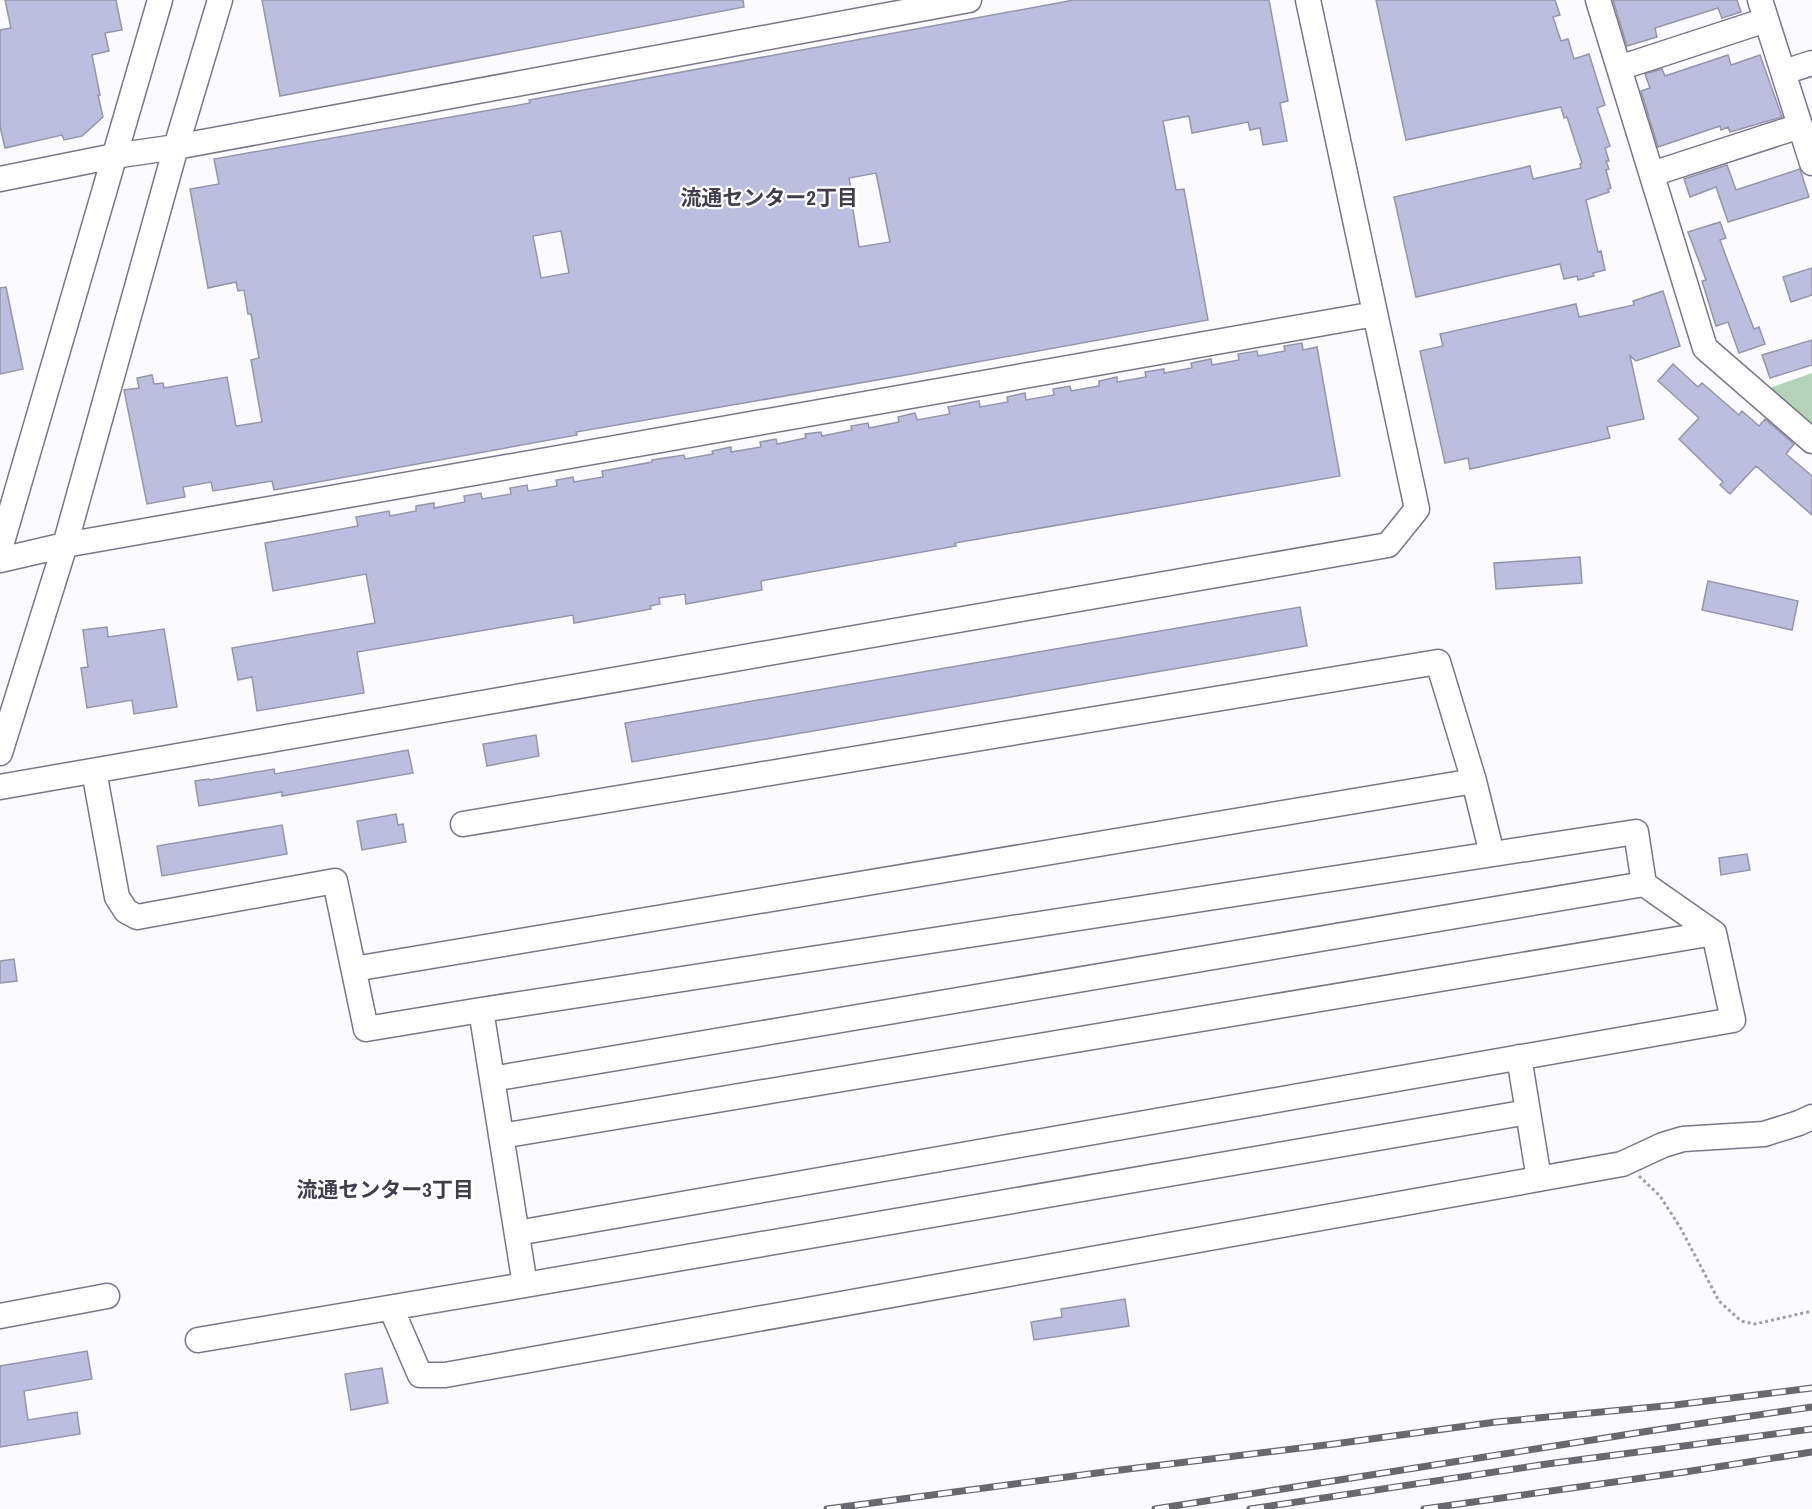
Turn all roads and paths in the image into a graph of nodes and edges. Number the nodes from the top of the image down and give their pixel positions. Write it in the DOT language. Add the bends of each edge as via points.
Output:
graph roads {
  1 [pos="160,0"];
  2 [pos="220,0"];
  3 [pos="969,0"];
  4 [pos="1308,0"];
  5 [pos="1598,0"];
  6 [pos="1763,10"];
  7 [pos="1812,63"];
  8 [pos="1618,68"];
  9 [pos="1784,72"];
  10 [pos="1800,126"];
  11 [pos="177,147"];
  12 [pos="114,156"];
  13 [pos="1812,163"];
  14 [pos="1652,174"];
  15 [pos="0,179"];
  16 [pos="1375,314"];
  17 [pos="1812,441"];
  18 [pos="65,545"];
  19 [pos="0,549"];
  20 [pos="0,560"];
  21 [pos="0,753"];
  22 [pos="94,771"];
  23 [pos="1474,781"];
  24 [pos="0,788"];
  25 [pos="463,824"];
  26 [pos="1492,854"];
  27 [pos="1644,884"];
  28 [pos="1714,933"];
  29 [pos="354,969"];
  30 [pos="481,1010"];
  31 [pos="1519,1057"];
  32 [pos="492,1079"];
  33 [pos="1528,1112"];
  34 [pos="1812,1117"];
  35 [pos="501,1136"];
  36 [pos="1624,1163"];
  37 [pos="1539,1179"];
  38 [pos="517,1233"];
  39 [pos="525,1285"];
  40 [pos="107,1296"];
  41 [pos="391,1308"];
  42 [pos="1812,1311"];
  43 [pos="0,1316"];
  44 [pos="198,1340"];
  1 -- 12 [label="street"];
  2 -- 11 [label="street"];
  3 -- 11 [label="street"];
  4 -- 16 [label="street"];
  5 -- 8 [label="street"];
  6 -- 8 [label="street"];
  6 -- 9 [label="street"];
  7 -- 9 [label="street"];
  8 -- 14 [label="street"];
  9 -- 10 [label="street"];
  10 -- 13 [label="street"];
  10 -- 14 [label="street"];
  11 -- 12 [label="street"];
  11 -- 18 [label="street"];
  12 -- 15 [label="street"];
  12 -- 19 [label="street"];
  14 -- 17 [label="street" via="1705,348"];
  16 -- 18 [label="street"];
  16 -- 22 [label="street" via="1417,509 1388,545"];
  18 -- 20 [label="street"];
  18 -- 21 [label="street"];
  22 -- 24 [label="street"];
  22 -- 29 [label="street" via="117,897 126,910 137,917 335,881"];
  23 -- 25 [label="street" via="1438,662"];
  23 -- 26 [label="street"];
  23 -- 29 [label="street"];
  26 -- 27 [label="street" via="1636,832"];
  26 -- 30 [label="street"];
  27 -- 28 [label="street"];
  27 -- 32 [label="street"];
  28 -- 31 [label="street" via="1732,1020"];
  28 -- 35 [label="street"];
  29 -- 30 [label="street" via="366,1029"];
  30 -- 32 [label="street"];
  31 -- 33 [label="street"];
  31 -- 38 [label="street"];
  32 -- 35 [label="street"];
  33 -- 37 [label="street"];
  33 -- 39 [label="street"];
  34 -- 36 [label="street" via="1764,1134 1683,1138"];
  35 -- 38 [label="street"];
  36 -- 37 [label="street"];
  36 -- 42 [label="path" via="1660,1196 1719,1300 1741,1321 1755,1324"];
  37 -- 41 [label="street" via="445,1375 420,1375"];
  38 -- 39 [label="street"];
  39 -- 41 [label="street"];
  40 -- 43 [label="street"];
  41 -- 44 [label="street"];
}
